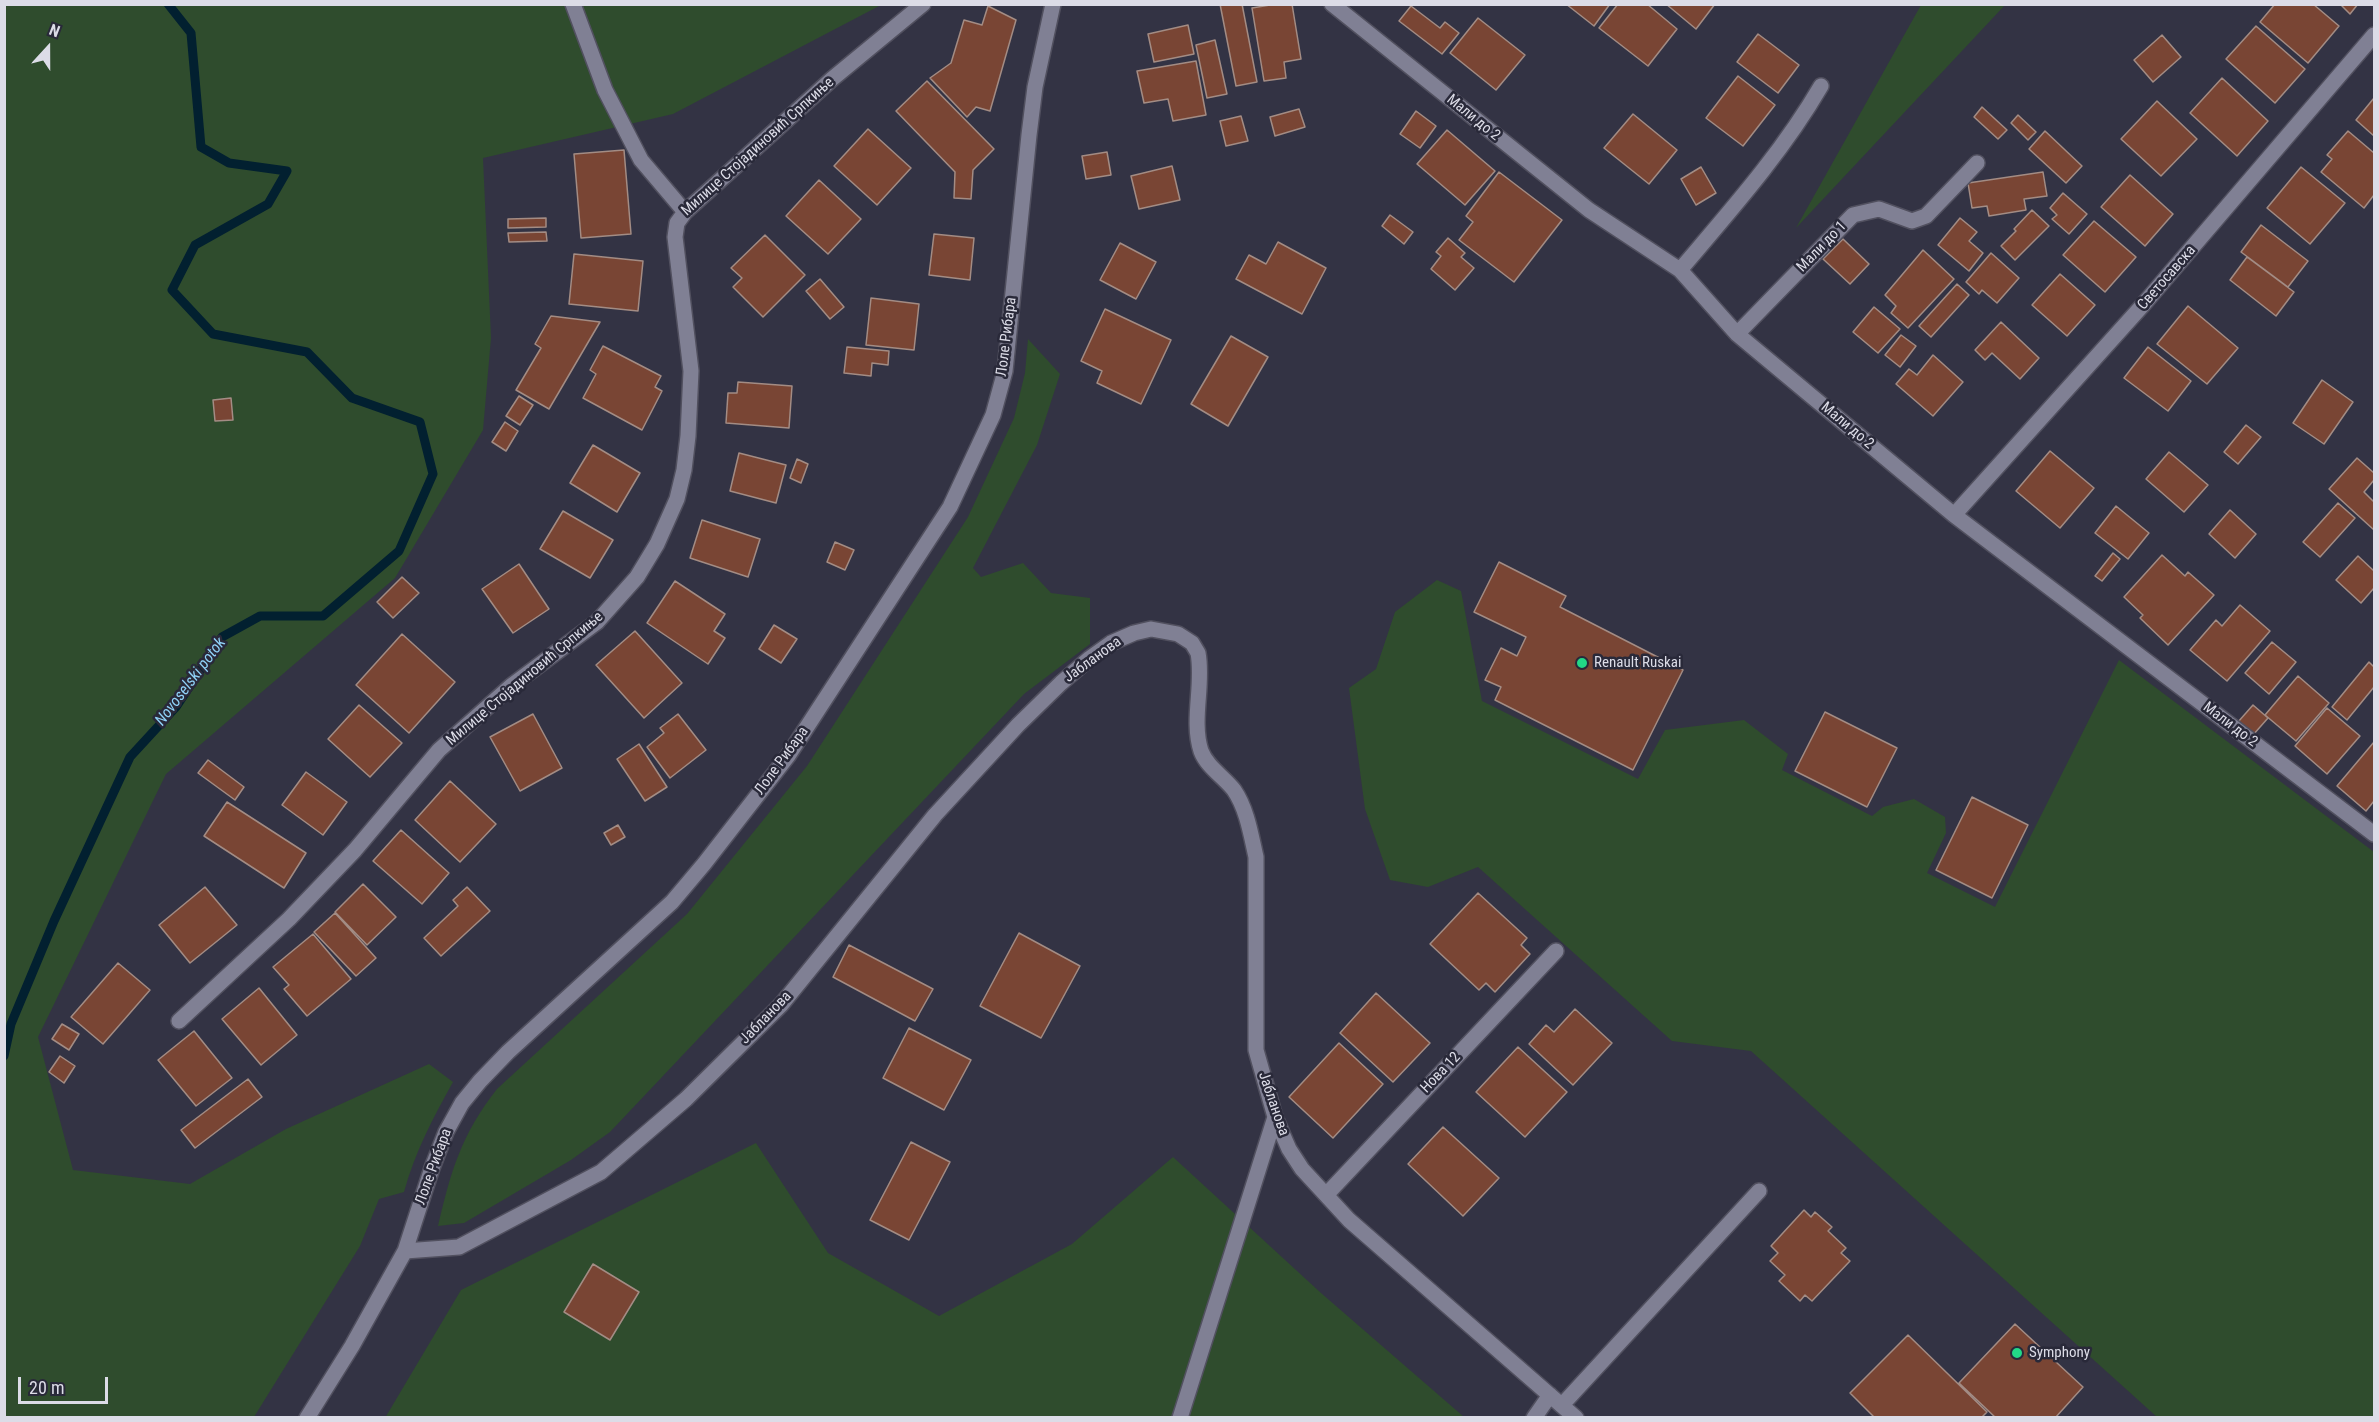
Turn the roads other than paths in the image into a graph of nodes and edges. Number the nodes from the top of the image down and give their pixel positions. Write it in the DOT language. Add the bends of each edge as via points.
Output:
graph roads {
  1 [pos="573,4"];
  2 [pos="923,4"];
  3 [pos="1053,4"];
  4 [pos="1332,4"];
  5 [pos="2374,35"];
  6 [pos="1821,86"];
  7 [pos="1977,163"];
  8 [pos="685,212"];
  9 [pos="1680,270"];
  10 [pos="1737,334"];
  11 [pos="1953,515"];
  12 [pos="2374,834"];
  13 [pos="1556,951"];
  14 [pos="179,1021"];
  15 [pos="1275,1117"];
  16 [pos="1759,1191"];
  17 [pos="1326,1195"];
  18 [pos="405,1251"];
  19 [pos="1556,1400"];
  20 [pos="307,1418"];
  21 [pos="1180,1418"];
  22 [pos="1534,1418"];
  23 [pos="1576,1418"];
  1 -- 8 [label="street" via="605,90 641,160"];
  2 -- 8 [label="street, Милице Стојадиновић Српкиње" via="832,79"];
  3 -- 18 [label="street, Лоле Рибара" via="1035,87 1005,371 993,415 950,507 788,756 704,864 672,902 508,1052 462,1103 432,1168"];
  4 -- 9 [label="street, Мали до 2" via="1589,210"];
  5 -- 11 [label="street, Светосавска" via="2142,306"];
  6 -- 9 [label="street" via="1779,153"];
  7 -- 10 [label="street, Мали до 1" via="1926,216 1912,221 1879,209 1852,215"];
  8 -- 14 [label="street, Милице Стојадиновић Српкиње" via="677,223 675,237 691,371 684,470 677,499 637,577 597,622 512,686 439,750 355,850 298,910"];
  9 -- 10 [label="street, Мали до 2"];
  10 -- 11 [label="street, Мали до 2"];
  11 -- 12 [label="street, Мали до 2"];
  13 -- 17 [label="street, Нова 12"];
  15 -- 17 [label="street, Јабланова" via="1296,1159"];
  15 -- 18 [label="street, Јабланова" via="1256,1050 1256,857 1250,831 1235,792 1201,750 1198,653 1192,643 1178,634 1151,629 1111,643 1053,690 935,815 781,1005 686,1098 602,1172 459,1247"];
  15 -- 21 [label="street"];
  16 -- 19 [label="street"];
  17 -- 19 [label="street, Јабланова" via="1349,1220"];
  18 -- 20 [label="street, Лоле Рибара"];
  19 -- 22 [label="street"];
  19 -- 23 [label="street, Јабланова"];
}
